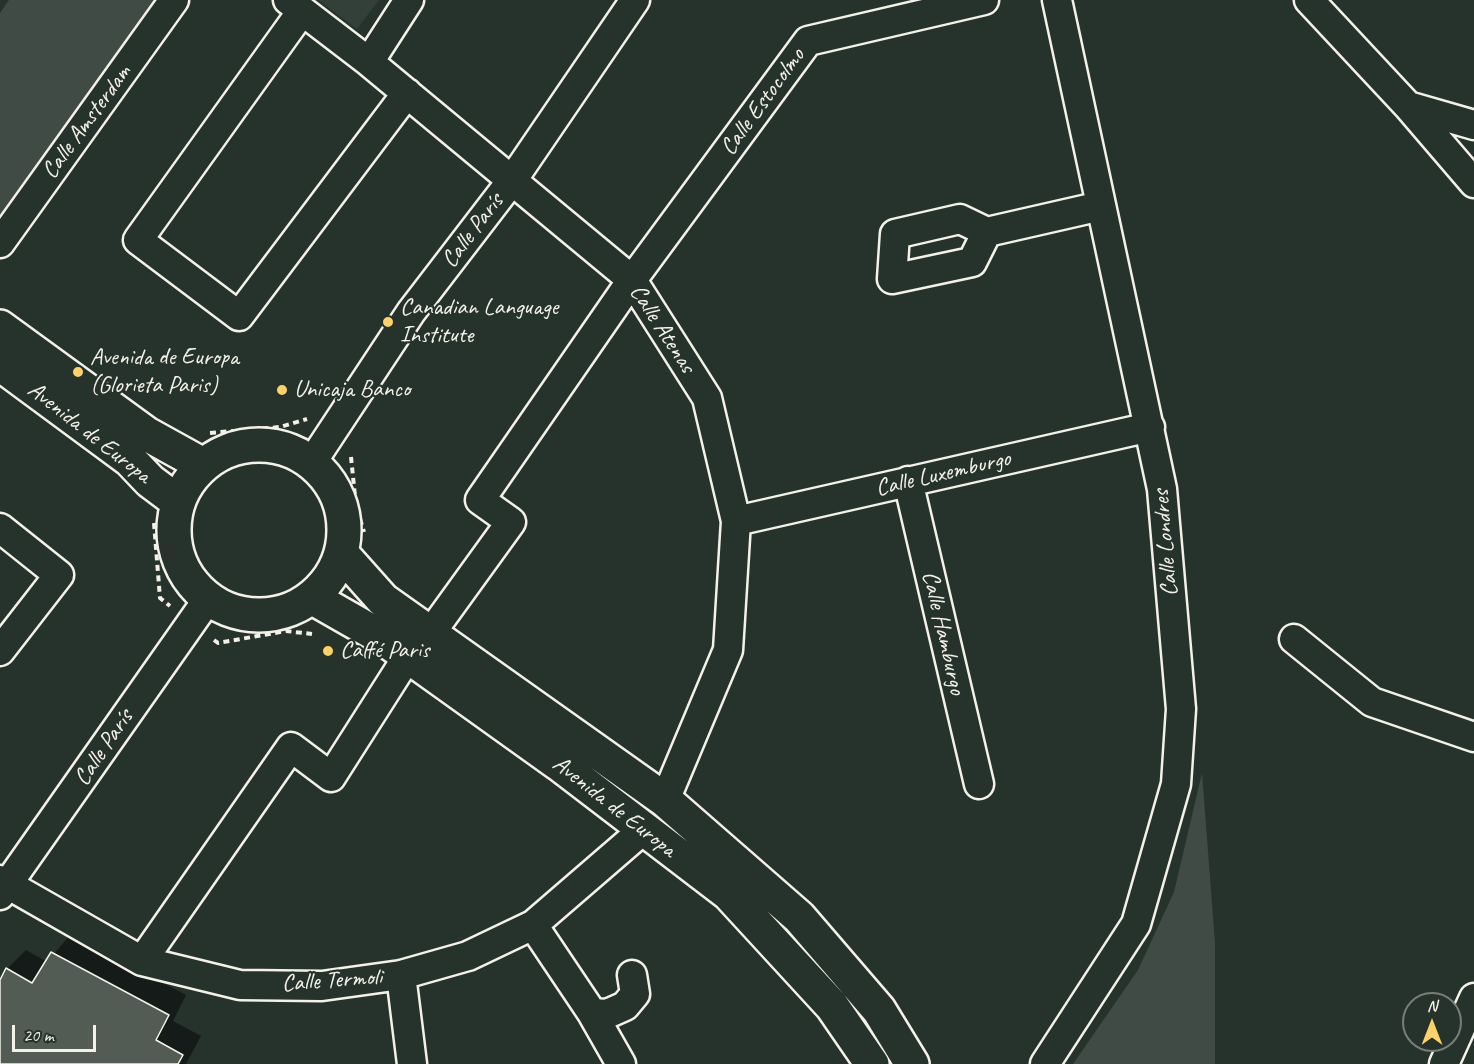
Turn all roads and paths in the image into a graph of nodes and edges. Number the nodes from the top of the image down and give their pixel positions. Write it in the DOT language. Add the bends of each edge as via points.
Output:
graph roads {
  1 [pos="174,0"];
  2 [pos="408,0"];
  3 [pos="635,0"];
  4 [pos="984,0"];
  5 [pos="1057,0"];
  6 [pos="1309,0"];
  7 [pos="295,6"];
  8 [pos="369,62"];
  9 [pos="407,93"];
  10 [pos="1408,106"];
  11 [pos="1474,125"];
  12 [pos="513,179"];
  13 [pos="1474,183"];
  14 [pos="1101,206"];
  15 [pos="987,232"];
  16 [pos="0,243"];
  17 [pos="632,280"];
  18 [pos="0,327"];
  19 [pos="0,364"];
  20 [pos="1150,427"];
  21 [pos="312,462"];
  22 [pos="203,465"];
  23 [pos="908,481"];
  24 [pos="178,502"];
  25 [pos="736,521"];
  26 [pos="0,528"];
  27 [pos="342,554"];
  28 [pos="313,598"];
  29 [pos="208,599"];
  30 [pos="1294,639"];
  31 [pos="419,645"];
  32 [pos="0,651"];
  33 [pos="1474,737"];
  34 [pos="979,784"];
  35 [pos="665,800"];
  36 [pos="643,830"];
  37 [pos="3,887"];
  38 [pos="533,925"];
  39 [pos="142,962"];
  40 [pos="401,975"];
  41 [pos="632,975"];
  42 [pos="1474,998"];
  43 [pos="592,1013"];
  44 [pos="412,1064"];
  45 [pos="621,1064"];
  46 [pos="872,1064"];
  47 [pos="912,1064"];
  48 [pos="1045,1064"];
  49 [pos="1444,1064"];
  1 -- 16 [label="street, Calle Amsterdam"];
  2 -- 8 [label="street"];
  3 -- 12 [label="street, Calle París"];
  4 -- 17 [label="street, Calle Estocolmo" via="808,40"];
  5 -- 14 [label="street, Calle Londres"];
  6 -- 10 [label="street"];
  7 -- 8 [label="street, Calle Atenas"];
  7 -- 9 [label="street" via="138,240 239,316"];
  8 -- 9 [label="street, Calle Atenas"];
  9 -- 12 [label="street, Calle Atenas"];
  10 -- 11 [label="street"];
  10 -- 13 [label="street"];
  12 -- 17 [label="street, Calle Atenas"];
  12 -- 21 [label="street, Calle París" via="411,312"];
  14 -- 15 [label="street"];
  14 -- 20 [label="street, Calle Londres"];
  17 -- 25 [label="street, Calle Atenas" via="707,398"];
  17 -- 31 [label="street, Calle Estocolmo" via="480,500 511,522"];
  18 -- 22 [label="main road, Avenida de Europa" via="147,434"];
  19 -- 24 [label="main road, Avenida de Europa" via="130,460"];
  20 -- 23 [label="street, Calle Luxemburgo"];
  20 -- 48 [label="street, Calle Londres" via="1162,489 1181,709 1176,784 1136,924"];
  21 -- 22 [label="main road" via="286,448 257,444 228,450"];
  21 -- 27 [label="main road" via="330,481 341,504 345,529"];
  22 -- 24 [label="main road"];
  23 -- 25 [label="street, Calle Luxemburgo"];
  23 -- 34 [label="street, Calle Hamburgo"];
  24 -- 29 [label="main road" via="173,529 177,555 189,580"];
  25 -- 35 [label="street, Calle Atenas" via="728,650"];
  26 -- 32 [label="street" via="59,575"];
  27 -- 28 [label="main road"];
  27 -- 31 [label="main road"];
  28 -- 29 [label="main road" via="288,611 260,616 233,612"];
  28 -- 31 [label="main road, Avenida de Europa" via="383,638"];
  29 -- 37 [label="street, Calle París"];
  30 -- 33 [label="street" via="1372,702"];
  31 -- 35 [label="main road"];
  31 -- 36 [label="main road, Avenida de Europa"];
  31 -- 39 [label="street" via="331,777 291,747"];
  35 -- 47 [label="main road" via="799,917 879,1010"];
  36 -- 38 [label="street, Calle Termoli"];
  36 -- 46 [label="main road, Avenida de Europa" via="729,894 832,1006"];
  37 -- 39 [label="street, Calle Termoli"];
  38 -- 40 [label="street, Calle Termoli" via="468,956"];
  38 -- 43 [label="street"];
  39 -- 40 [label="street, Calle Termoli" via="240,985 322,986"];
  40 -- 44 [label="street"];
  41 -- 43 [label="street" via="634,994 625,1006 607,1014"];
  42 -- 49 [label="street"];
  43 -- 45 [label="street"];
}
